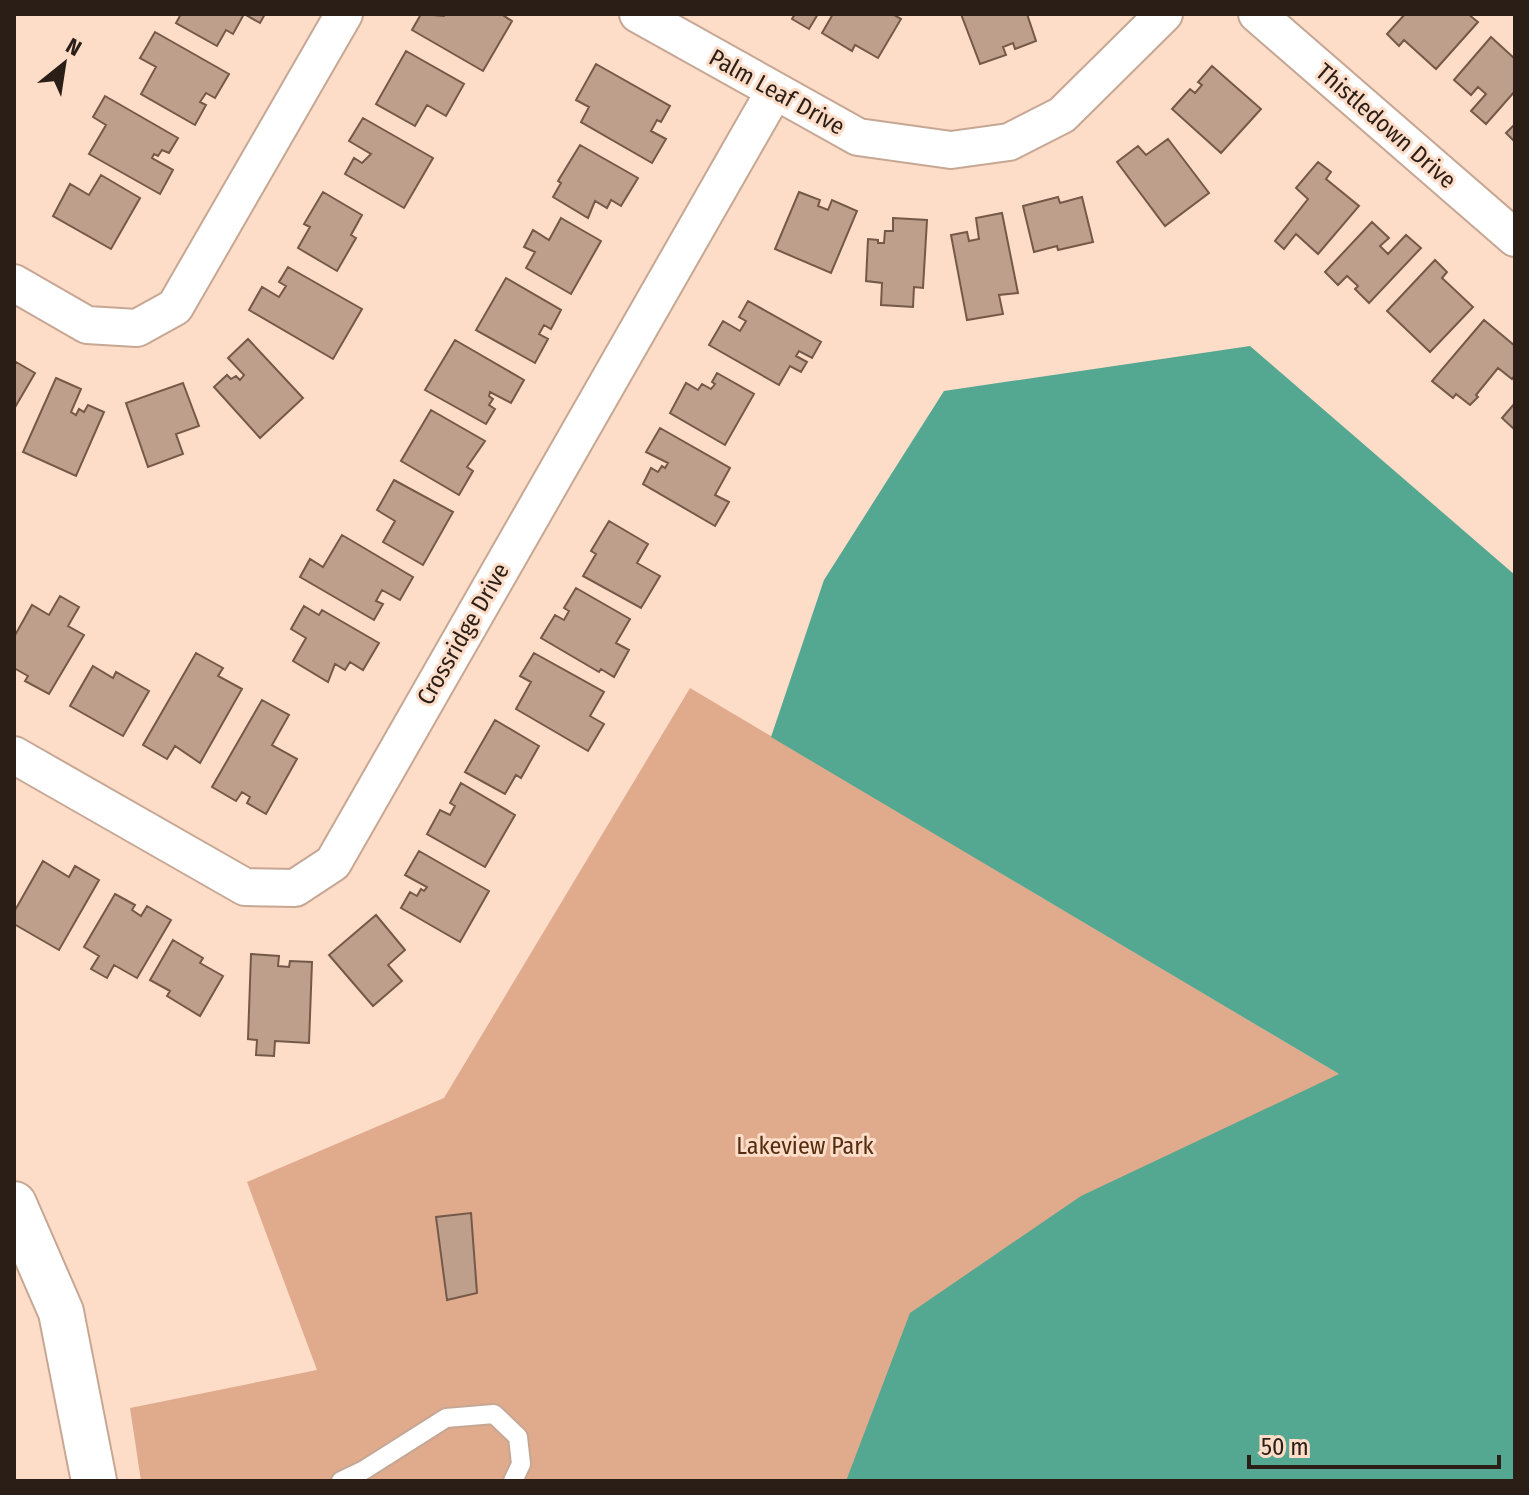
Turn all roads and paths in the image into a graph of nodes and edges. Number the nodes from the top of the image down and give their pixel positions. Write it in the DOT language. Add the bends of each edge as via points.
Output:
graph roads {
  1 [pos="344,14"];
  2 [pos="638,14"];
  3 [pos="1164,14"];
  4 [pos="1257,14"];
  5 [pos="774,92"];
  6 [pos="1515,238"];
  7 [pos="14,283"];
  8 [pos="16,761"];
  9 [pos="14,1204"];
  10 [pos="94,1481"];
  11 [pos="341,1481"];
  12 [pos="513,1481"];
  1 -- 7 [label="street" via="175,307 137,328 87,325"];
  2 -- 5 [label="street, Palm Leaf Drive"];
  3 -- 5 [label="street, Palm Leaf Drive" via="1062,115 1009,142 951,150 858,137"];
  4 -- 6 [label="street, Thistledown Drive"];
  5 -- 8 [label="street, Crossridge Drive" via="333,863 295,888 245,887"];
  9 -- 10 [label="street" via="61,1312"];
  11 -- 12 [label="lane" via="446,1418 494,1414 518,1437 521,1464"];
}
